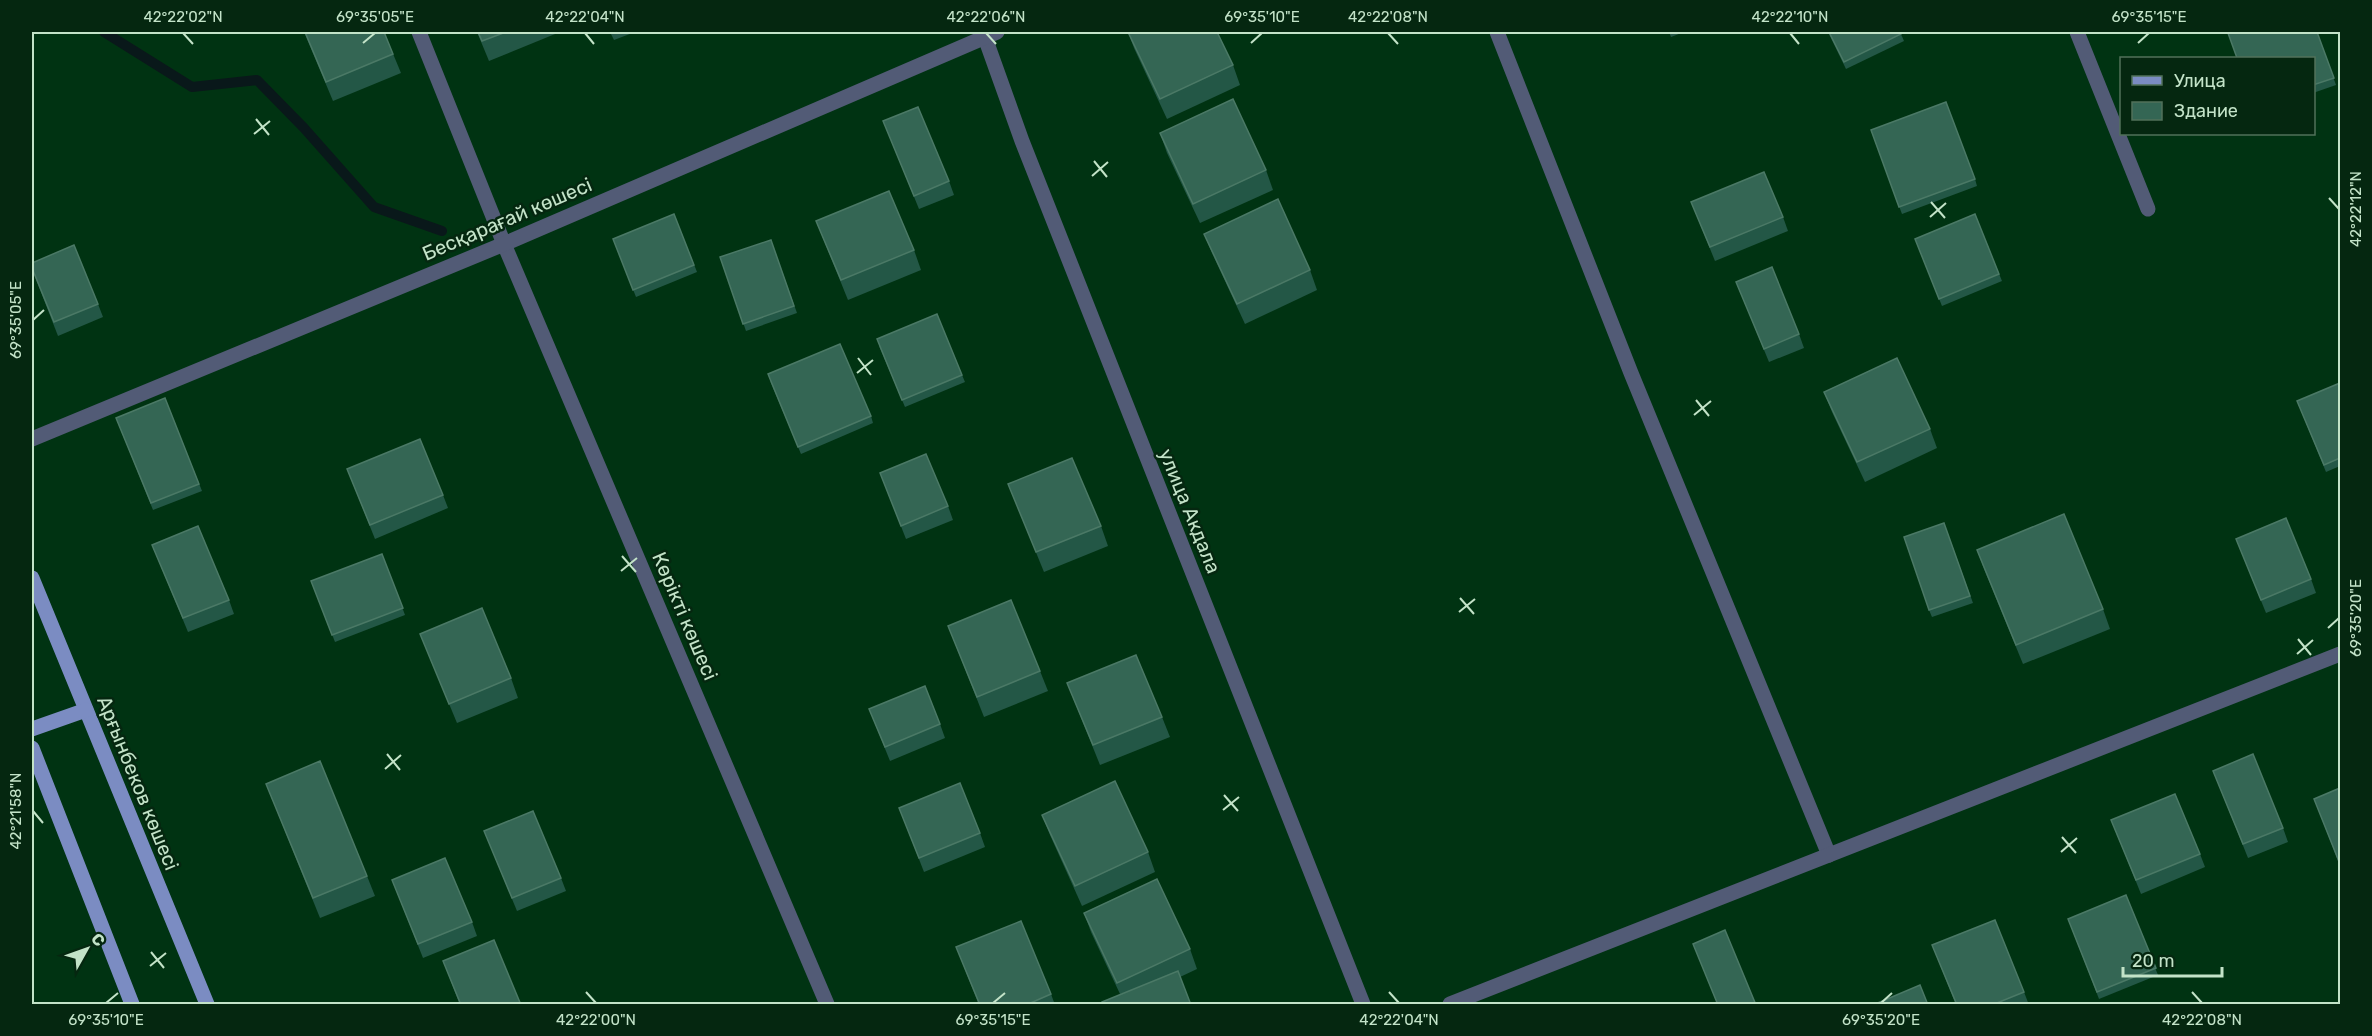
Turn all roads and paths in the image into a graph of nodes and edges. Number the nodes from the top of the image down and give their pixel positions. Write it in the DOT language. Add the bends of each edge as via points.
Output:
graph roads {
  1 [pos="419,32"];
  2 [pos="1497,32"];
  3 [pos="2077,32"];
  4 [pos="988,33"];
  5 [pos="2148,209"];
  6 [pos="504,244"];
  7 [pos="32,439"];
  8 [pos="32,578"];
  9 [pos="2340,654"];
  10 [pos="86,710"];
  11 [pos="32,729"];
  12 [pos="32,748"];
  13 [pos="1829,855"];
  14 [pos="132,1005"];
  15 [pos="207,1005"];
  16 [pos="827,1005"];
  17 [pos="1363,1005"];
  18 [pos="1450,1005"];
  1 -- 6 [label="street, Көрікті көшесі"];
  2 -- 13 [label="street" via="1630,373"];
  3 -- 5 [label="street"];
  4 -- 6 [label="street, Бесқарағай көшесі"];
  4 -- 17 [label="street, улица Акдала" via="1022,141"];
  6 -- 7 [label="street, Бесқарағай көшесі"];
  6 -- 16 [label="street, Көрікті көшесі"];
  8 -- 10 [label="main road, Арғынбеков көшесі"];
  9 -- 13 [label="street"];
  10 -- 11 [label="main road"];
  10 -- 15 [label="main road, Арғынбеков көшесі"];
  12 -- 14 [label="main road"];
  13 -- 18 [label="street"];
}
